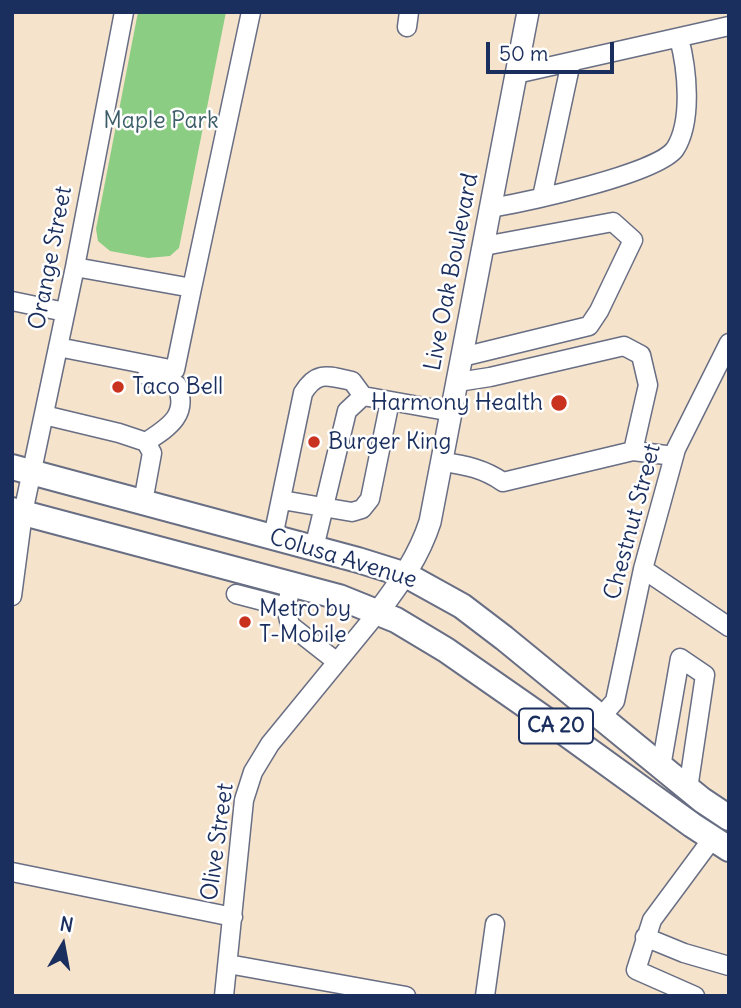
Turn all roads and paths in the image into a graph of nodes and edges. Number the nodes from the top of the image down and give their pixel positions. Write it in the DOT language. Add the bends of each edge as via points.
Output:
graph roads {
  1 [pos="124,12"];
  2 [pos="251,12"];
  3 [pos="528,12"];
  4 [pos="729,26"];
  5 [pos="679,38"];
  6 [pos="571,62"];
  7 [pos="516,74"];
  8 [pos="542,197"];
  9 [pos="491,208"];
  10 [pos="484,246"];
  11 [pos="75,267"];
  12 [pos="192,288"];
  13 [pos="12,301"];
  14 [pos="65,313"];
  15 [pos="729,343"];
  16 [pos="57,352"];
  17 [pos="463,357"];
  18 [pos="458,382"];
  19 [pos="363,396"];
  20 [pos="390,401"];
  21 [pos="452,412"];
  22 [pos="44,415"];
  23 [pos="146,442"];
  24 [pos="633,451"];
  25 [pos="674,456"];
  26 [pos="443,462"];
  27 [pos="21,470"];
  28 [pos="282,500"];
  29 [pos="143,502"];
  30 [pos="323,508"];
  31 [pos="18,511"];
  32 [pos="273,537"];
  33 [pos="314,548"];
  34 [pos="643,569"];
  35 [pos="406,575"];
  36 [pos="236,594"];
  37 [pos="289,595"];
  38 [pos="12,596"];
  39 [pos="378,612"];
  40 [pos="729,628"];
  41 [pos="337,662"];
  42 [pos="601,718"];
  43 [pos="558,728"];
  44 [pos="666,737"];
  45 [pos="694,744"];
  46 [pos="661,767"];
  47 [pos="688,789"];
  48 [pos="729,818"];
  49 [pos="720,844"];
  50 [pos="12,872"];
  51 [pos="233,917"];
  52 [pos="495,924"];
  53 [pos="645,937"];
  54 [pos="228,964"];
  55 [pos="729,966"];
  56 [pos="224,996"];
  57 [pos="406,996"];
  58 [pos="485,996"];
  59 [pos="695,996"];
  1 -- 11 [label="street, Orange Street"];
  2 -- 12 [label="street"];
  3 -- 7 [label="main road, Live Oak Boulevard"];
  4 -- 5 [label="street"];
  5 -- 6 [label="street"];
  5 -- 8 [label="street" via="688,84 681,135 674,150 662,161"];
  6 -- 7 [label="street"];
  6 -- 8 [label="street"];
  7 -- 9 [label="main road, Live Oak Boulevard"];
  8 -- 9 [label="street"];
  9 -- 10 [label="main road, Live Oak Boulevard"];
  10 -- 17 [label="main road, Live Oak Boulevard"];
  10 -- 17 [label="street" via="613,222 634,240 589,326"];
  11 -- 12 [label="street"];
  11 -- 14 [label="street, Orange Street"];
  12 -- 16 [label="street" via="175,370"];
  13 -- 14 [label="street"];
  14 -- 16 [label="street, Orange Street"];
  15 -- 25 [label="street, Chestnut Street"];
  16 -- 22 [label="street, Orange Street"];
  16 -- 23 [label="street" via="177,385 182,397 179,411 168,427"];
  17 -- 18 [label="main road, Live Oak Boulevard"];
  18 -- 21 [label="main road, Live Oak Boulevard"];
  18 -- 24 [label="street" via="624,346 641,355 648,385"];
  19 -- 20 [label="street"];
  19 -- 28 [label="street" via="352,381 318,376 310,382 303,393"];
  19 -- 30 [label="street" via="347,411"];
  20 -- 21 [label="street"];
  20 -- 30 [label="street" via="370,499 352,512"];
  21 -- 26 [label="main road, Live Oak Boulevard"];
  22 -- 23 [label="street"];
  22 -- 27 [label="street, Orange Street"];
  23 -- 29 [label="street" via="152,453"];
  24 -- 25 [label="street"];
  24 -- 26 [label="street" via="503,482 475,467"];
  25 -- 34 [label="street, Chestnut Street"];
  26 -- 35 [label="main road, Live Oak Boulevard" via="424,542"];
  27 -- 29 [label="highway, Colusa Avenue / CA 20"];
  27 -- 31 [label="street, Orange Street"];
  28 -- 30 [label="street"];
  28 -- 32 [label="street"];
  29 -- 32 [label="highway, Colusa Avenue / CA 20"];
  30 -- 33 [label="street"];
  31 -- 37 [label="highway, Colusa Avenue / CA 20"];
  31 -- 38 [label="street, Orange Street"];
  32 -- 33 [label="highway, Colusa Avenue / CA 20"];
  33 -- 35 [label="highway, Colusa Avenue / CA 20"];
  34 -- 40 [label="street"];
  34 -- 42 [label="street, Chestnut Street" via="615,701"];
  35 -- 39 [label="main road, Live Oak Boulevard"];
  35 -- 42 [label="highway, Colusa Avenue / CA 20" via="462,606"];
  36 -- 37 [label="street"];
  37 -- 39 [label="highway, Colusa Avenue / CA 20" via="339,597"];
  37 -- 41 [label="street" via="290,625"];
  39 -- 41 [label="street, Olive Street"];
  39 -- 43 [label="highway, Colusa Avenue / CA 20" via="446,650"];
  41 -- 51 [label="street, Olive Street" via="253,772 244,800"];
  42 -- 43 [label="highway"];
  42 -- 46 [label="highway, Colusa Avenue / CA 20"];
  43 -- 49 [label="highway, Colusa Avenue / CA 20"];
  44 -- 45 [label="street"];
  44 -- 45 [label="street" via="680,658 705,675"];
  44 -- 46 [label="street"];
  45 -- 47 [label="street"];
  46 -- 47 [label="highway, Colusa Avenue / CA 20"];
  47 -- 48 [label="highway, Colusa Avenue / CA 20"];
  49 -- 53 [label="street" via="652,920"];
  50 -- 51 [label="street"];
  51 -- 54 [label="street, Olive Street"];
  52 -- 58 [label="street"];
  53 -- 55 [label="street"];
  53 -- 59 [label="street" via="636,970"];
  54 -- 56 [label="street, Olive Street"];
  54 -- 57 [label="street"];
}
